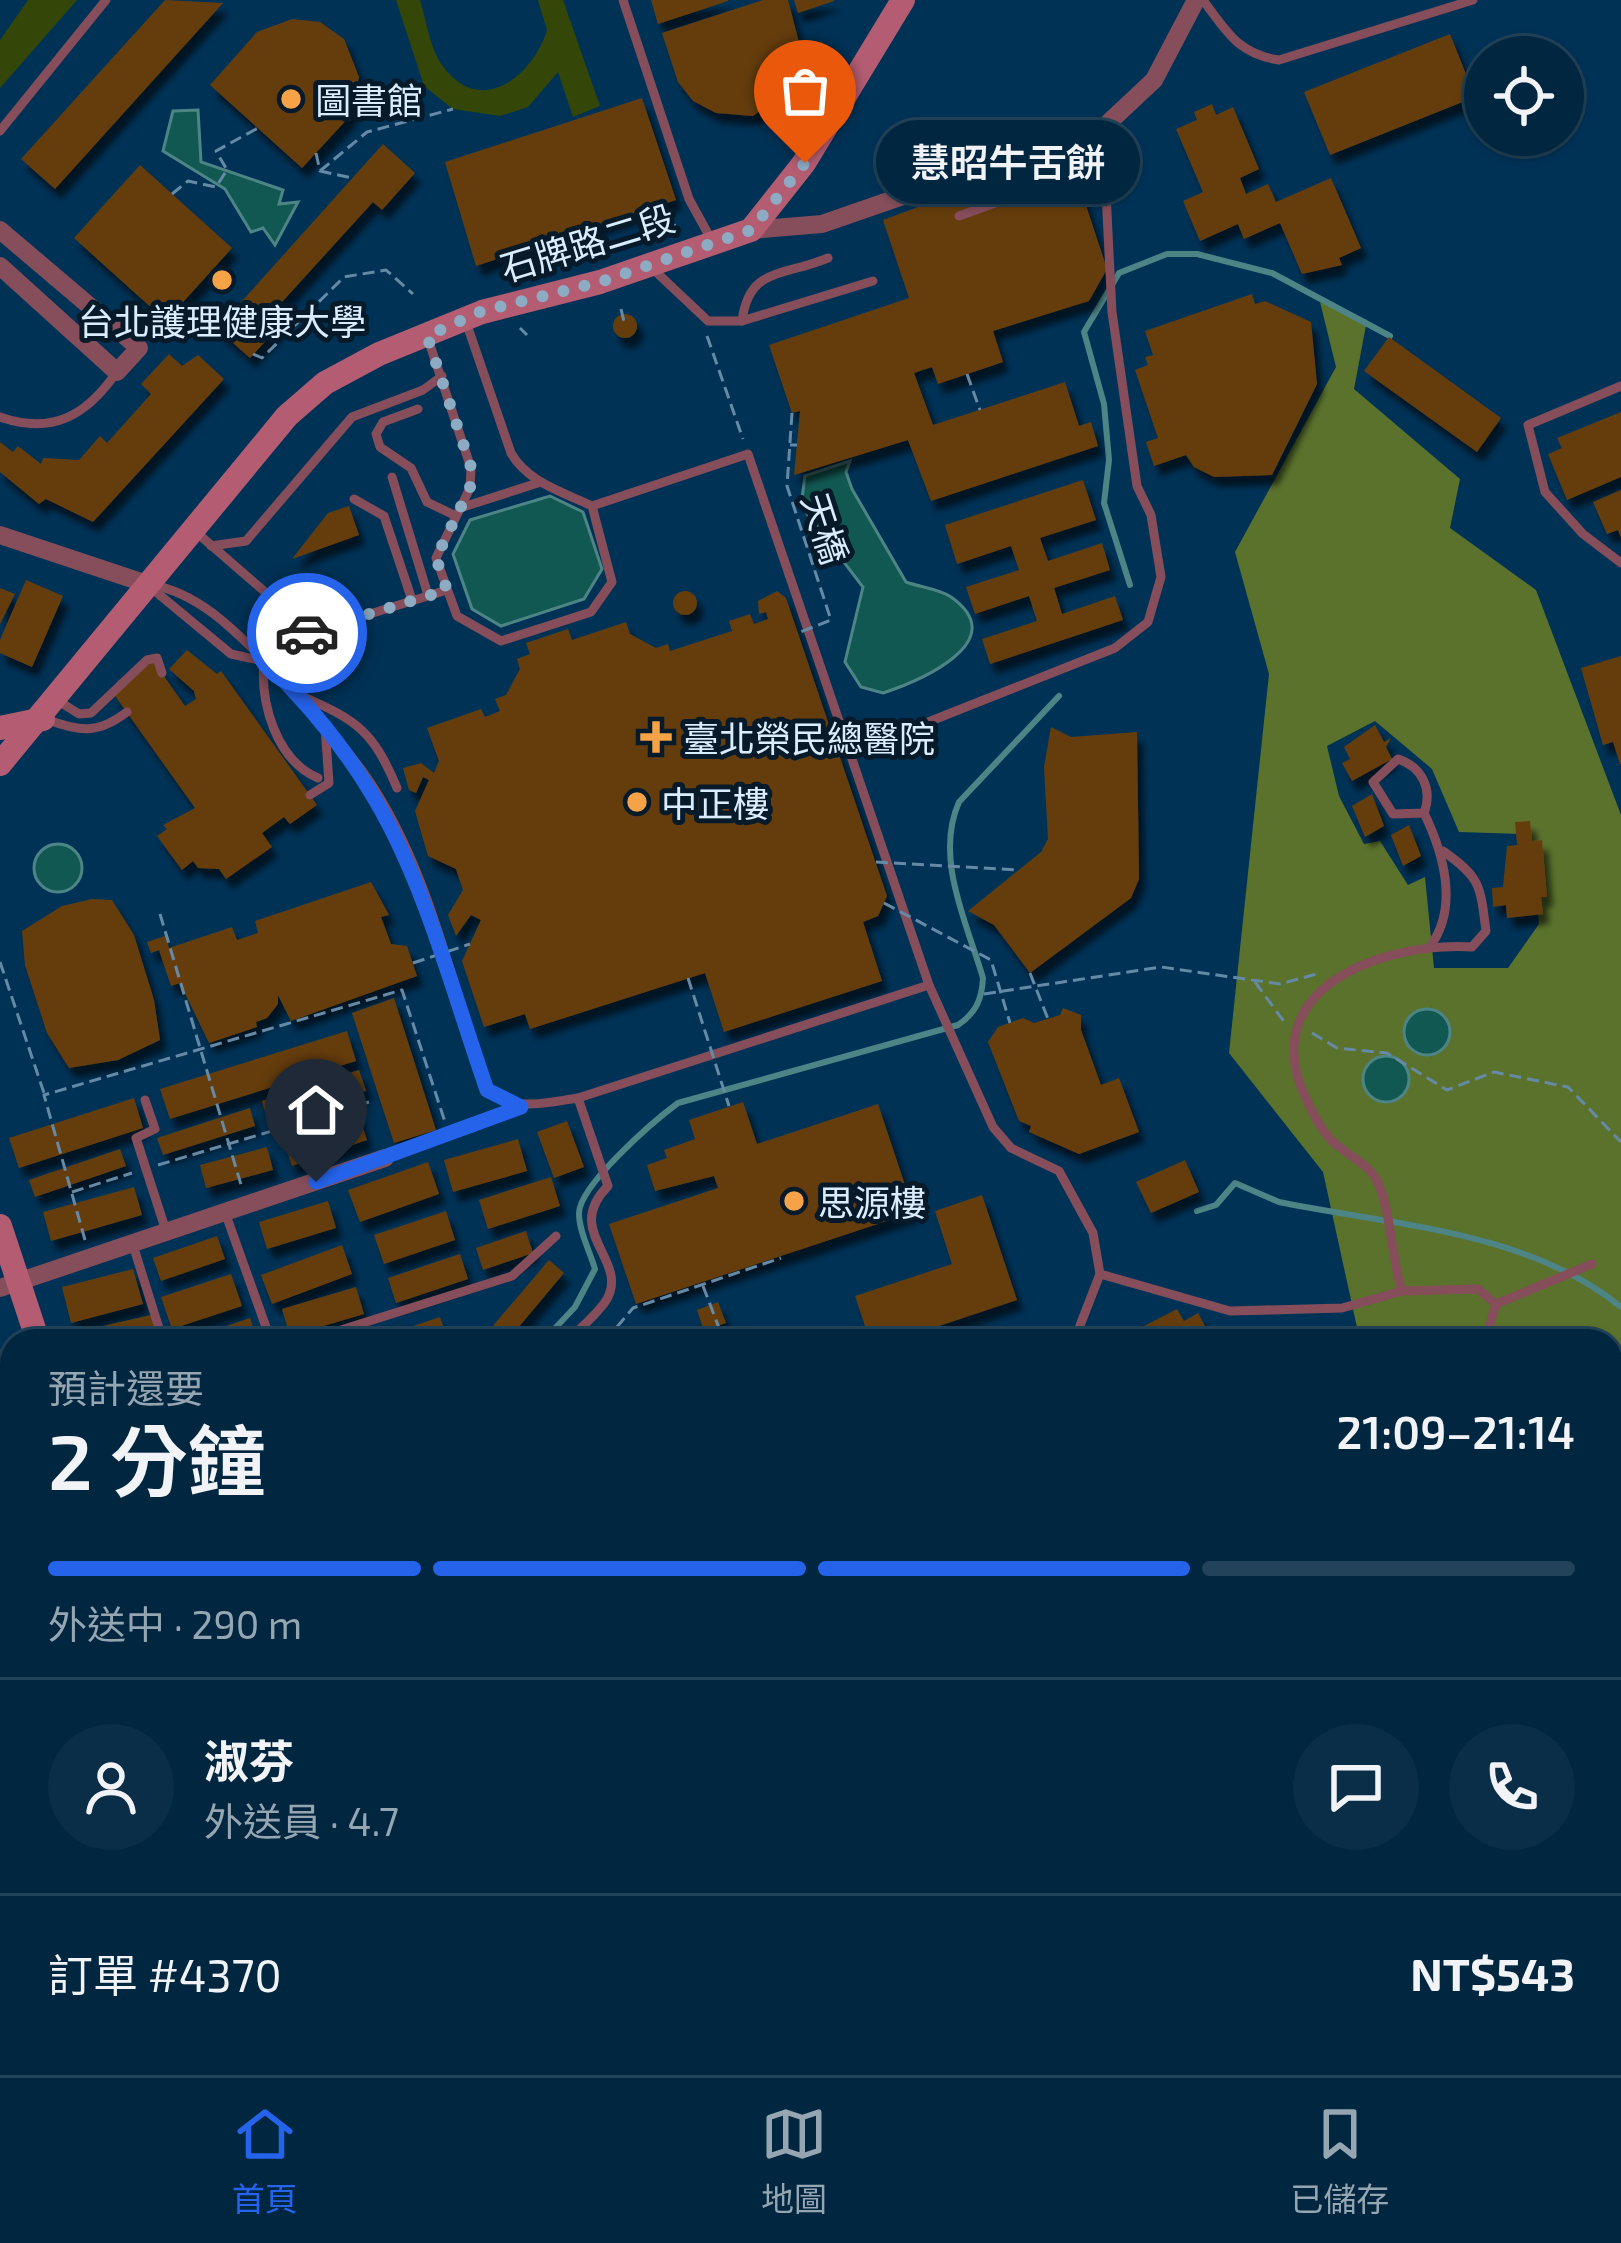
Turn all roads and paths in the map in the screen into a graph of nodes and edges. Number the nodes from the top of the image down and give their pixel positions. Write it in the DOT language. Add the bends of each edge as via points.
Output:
graph roads {
  1 [pos="106,0"];
  2 [pos="623,0"];
  3 [pos="903,0"];
  4 [pos="1200,0"];
  5 [pos="1473,0"];
  6 [pos="453,109"];
  7 [pos="258,128"];
  8 [pos="0,130"];
  9 [pos="1087,136"];
  10 [pos="316,153"];
  11 [pos="1094,161"];
  12 [pos="320,170"];
  13 [pos="352,178"];
  14 [pos="172,194"];
  15 [pos="958,216"];
  16 [pos="679,225"];
  17 [pos="664,226"];
  18 [pos="0,230"];
  19 [pos="751,230"];
  20 [pos="603,237"];
  21 [pos="712,242"];
  22 [pos="23,249"];
  23 [pos="596,253"];
  24 [pos="828,258"];
  25 [pos="650,266"];
  26 [pos="1,269"];
  27 [pos="873,281"];
  28 [pos="413,294"];
  29 [pos="621,308"];
  30 [pos="742,321"];
  31 [pos="466,322"];
  32 [pos="625,326"];
  33 [pos="520,328"];
  34 [pos="700,331"];
  35 [pos="527,335"];
  36 [pos="427,336"];
  37 [pos="253,355"];
  38 [pos="117,372"];
  39 [pos="967,374"];
  40 [pos="442,376"];
  41 [pos="1621,386"];
  42 [pos="418,409"];
  43 [pos="980,410"];
  44 [pos="791,413"];
  45 [pos="0,417"];
  46 [pos="790,445"];
  47 [pos="797,445"];
  48 [pos="748,454"];
  49 [pos="392,477"];
  50 [pos="541,482"];
  51 [pos="354,499"];
  52 [pos="592,506"];
  53 [pos="456,512"];
  54 [pos="0,535"];
  55 [pos="202,537"];
  56 [pos="1621,563"];
  57 [pos="147,584"];
  58 [pos="447,590"];
  59 [pos="428,595"];
  60 [pos="412,600"];
  61 [pos="312,601"];
  62 [pos="798,633"];
  63 [pos="264,661"];
  64 [pos="162,673"];
  65 [pos="299,694"];
  66 [pos="50,710"];
  67 [pos="127,712"];
  68 [pos="325,726"];
  69 [pos="0,728"];
  70 [pos="850,753"];
  71 [pos="0,764"];
  72 [pos="318,778"];
  73 [pos="397,788"];
  74 [pos="310,796"];
  75 [pos="1424,813"];
  76 [pos="1443,851"];
  77 [pos="876,862"];
  78 [pos="1018,870"];
  79 [pos="884,903"];
  80 [pos="160,914"];
  81 [pos="470,944"];
  82 [pos="1431,945"];
  83 [pos="0,962"];
  84 [pos="412,963"];
  85 [pos="1326,971"];
  86 [pos="1030,973"];
  87 [pos="688,978"];
  88 [pos="1254,981"];
  89 [pos="928,986"];
  90 [pos="984,994"];
  91 [pos="1048,1019"];
  92 [pos="1010,1023"];
  93 [pos="1294,1023"];
  94 [pos="1294,1042"];
  95 [pos="201,1049"];
  96 [pos="45,1095"];
  97 [pos="578,1098"];
  98 [pos="145,1100"];
  99 [pos="369,1102"];
  100 [pos="729,1106"];
  101 [pos="521,1107"];
  102 [pos="449,1135"];
  103 [pos="1621,1142"];
  104 [pos="229,1144"];
  105 [pos="385,1158"];
  106 [pos="146,1169"];
  107 [pos="72,1192"];
  108 [pos="248,1207"];
  109 [pos="226,1215"];
  110 [pos="0,1226"];
  111 [pos="167,1234"];
  112 [pos="556,1236"];
  113 [pos="133,1245"];
  114 [pos="781,1258"];
  115 [pos="91,1260"];
  116 [pos="1592,1264"];
  117 [pos="1100,1274"];
  118 [pos="10,1285"];
  119 [pos="703,1285"];
  120 [pos="1402,1291"];
  121 [pos="1496,1304"];
  122 [pos="32,1329"];
  123 [pos="159,1329"];
  124 [pos="267,1329"];
  125 [pos="344,1329"];
  126 [pos="579,1329"];
  127 [pos="615,1329"];
  128 [pos="720,1329"];
  129 [pos="1079,1329"];
  130 [pos="1489,1329"];
  1 -- 8 [label="lane"];
  2 -- 21 [label="lane" via="689,200"];
  3 -- 19 [label="street" via="805,163"];
  4 -- 5 [label="lane" via="1237,46 1279,60"];
  4 -- 9 [label="street" via="1154,80"];
  6 -- 12 [label="path" via="367,132"];
  7 -- 14 [label="path" via="216,151 227,170 216,187 188,182"];
  9 -- 11 [label="lane"];
  9 -- 19 [label="street" via="822,224"];
  10 -- 12 [label="path"];
  11 -- 15 [label="lane"];
  11 -- 70 [label="lane" via="1106,193 1112,312 1137,486 1151,514 1158,600 1148,622 1114,648"];
  12 -- 13 [label="path"];
  16 -- 17 [label="path"];
  18 -- 22 [label="street"];
  19 -- 21 [label="street, 石牌路二段"];
  20 -- 23 [label="path" via="606,249"];
  21 -- 25 [label="street, 石牌路二段"];
  22 -- 26 [label="lane"];
  22 -- 38 [label="street" via="140,348"];
  24 -- 30 [label="lane" via="758,280 745,293"];
  25 -- 30 [label="lane" via="708,321"];
  25 -- 31 [label="street, 石牌路二段"];
  26 -- 38 [label="street"];
  27 -- 30 [label="lane"];
  28 -- 37 [label="path" via="386,271 344,277 262,358"];
  29 -- 32 [label="path"];
  31 -- 36 [label="street, 石牌路二段"];
  31 -- 50 [label="lane" via="511,453"];
  33 -- 35 [label="path"];
  34 -- 48 [label="path" via="713,341"];
  36 -- 40 [label="lane"];
  36 -- 55 [label="street, 石牌路二段" via="325,383 287,416"];
  38 -- 45 [label="lane" via="61,422 39,427"];
  39 -- 43 [label="path"];
  40 -- 53 [label="lane" via="471,467"];
  40 -- 55 [label="lane" via="352,417 246,541"];
  41 -- 56 [label="lane" via="1528,425 1545,492"];
  42 -- 53 [label="lane" via="383,422 380,447 411,468 427,502"];
  44 -- 46 [label="path, 天橋, bridge"];
  46 -- 47 [label="path, bridge"];
  46 -- 62 [label="path, 天橋, bridge" via="787,486 831,620"];
  48 -- 52 [label="lane"];
  48 -- 70 [label="lane"];
  49 -- 59 [label="lane"];
  50 -- 52 [label="lane"];
  50 -- 53 [label="lane"];
  51 -- 60 [label="lane" via="384,516"];
  52 -- 58 [label="lane" via="612,582 591,612 501,641 457,616"];
  53 -- 58 [label="lane" via="436,558"];
  54 -- 57 [label="street"];
  55 -- 57 [label="street, 石牌路二段"];
  55 -- 61 [label="lane" via="280,604 292,609"];
  57 -- 63 [label="lane" via="185,594"];
  57 -- 63 [label="lane" via="231,654"];
  57 -- 66 [label="street, 石牌路二段"];
  58 -- 59 [label="lane"];
  59 -- 60 [label="lane"];
  60 -- 63 [label="lane" via="302,635"];
  63 -- 65 [label="lane"];
  63 -- 72 [label="lane" via="261,685 278,738 286,755"];
  64 -- 66 [label="lane" via="157,658 147,660 91,712"];
  65 -- 68 [label="lane"];
  65 -- 73 [label="lane" via="354,721 378,743"];
  66 -- 67 [label="lane" via="79,731 99,730"];
  66 -- 69 [label="street"];
  66 -- 71 [label="street, 石牌路二段"];
  68 -- 74 [label="lane" via="329,783"];
  68 -- 101 [label="lane" via="400,839 487,1090"];
  70 -- 89 [label="lane"];
  75 -- 75 [label="lane" via="1423,777 1398,759 1373,782 1393,814"];
  75 -- 76 [label="lane"];
  76 -- 82 [label="lane" via="1444,926"];
  76 -- 82 [label="lane" via="1475,875 1486,931 1472,946"];
  77 -- 78 [label="path, bridge"];
  79 -- 92 [label="path, bridge" via="991,960"];
  80 -- 95 [label="path"];
  81 -- 84 [label="path, bridge"];
  82 -- 93 [label="lane" via="1339,976"];
  83 -- 96 [label="path"];
  85 -- 88 [label="path" via="1280,984"];
  86 -- 91 [label="path, bridge"];
  87 -- 100 [label="path, bridge"];
  88 -- 90 [label="path" via="1161,967"];
  88 -- 94 [label="path"];
  89 -- 97 [label="lane"];
  89 -- 117 [label="lane" via="993,1127 1073,1189"];
  93 -- 94 [label="lane"];
  93 -- 103 [label="path" via="1337,1048 1387,1053 1447,1090 1494,1072 1568,1087"];
  94 -- 120 [label="lane" via="1308,1103 1330,1139 1378,1182"];
  95 -- 96 [label="path"];
  95 -- 102 [label="path" via="401,989"];
  95 -- 104 [label="path"];
  96 -- 107 [label="path"];
  97 -- 101 [label="lane"];
  97 -- 126 [label="lane" via="608,1186 589,1220 611,1280 608,1298"];
  98 -- 106 [label="lane" via="155,1129 136,1138"];
  99 -- 104 [label="path"];
  101 -- 102 [label="lane"];
  102 -- 105 [label="lane"];
  104 -- 106 [label="path"];
  104 -- 108 [label="path"];
  105 -- 108 [label="street"];
  106 -- 107 [label="path"];
  106 -- 111 [label="lane"];
  107 -- 115 [label="path"];
  108 -- 109 [label="street"];
  109 -- 111 [label="street"];
  109 -- 124 [label="lane"];
  110 -- 118 [label="street"];
  111 -- 113 [label="street"];
  112 -- 125 [label="lane" via="512,1276"];
  113 -- 115 [label="street"];
  113 -- 123 [label="lane"];
  114 -- 119 [label="path"];
  115 -- 118 [label="street"];
  116 -- 121 [label="lane"];
  117 -- 120 [label="lane" via="1230,1311 1342,1308"];
  117 -- 129 [label="lane"];
  118 -- 122 [label="street"];
  119 -- 127 [label="path" via="633,1308"];
  119 -- 128 [label="path"];
  120 -- 121 [label="lane" via="1478,1289"];
  121 -- 130 [label="lane"];
}
